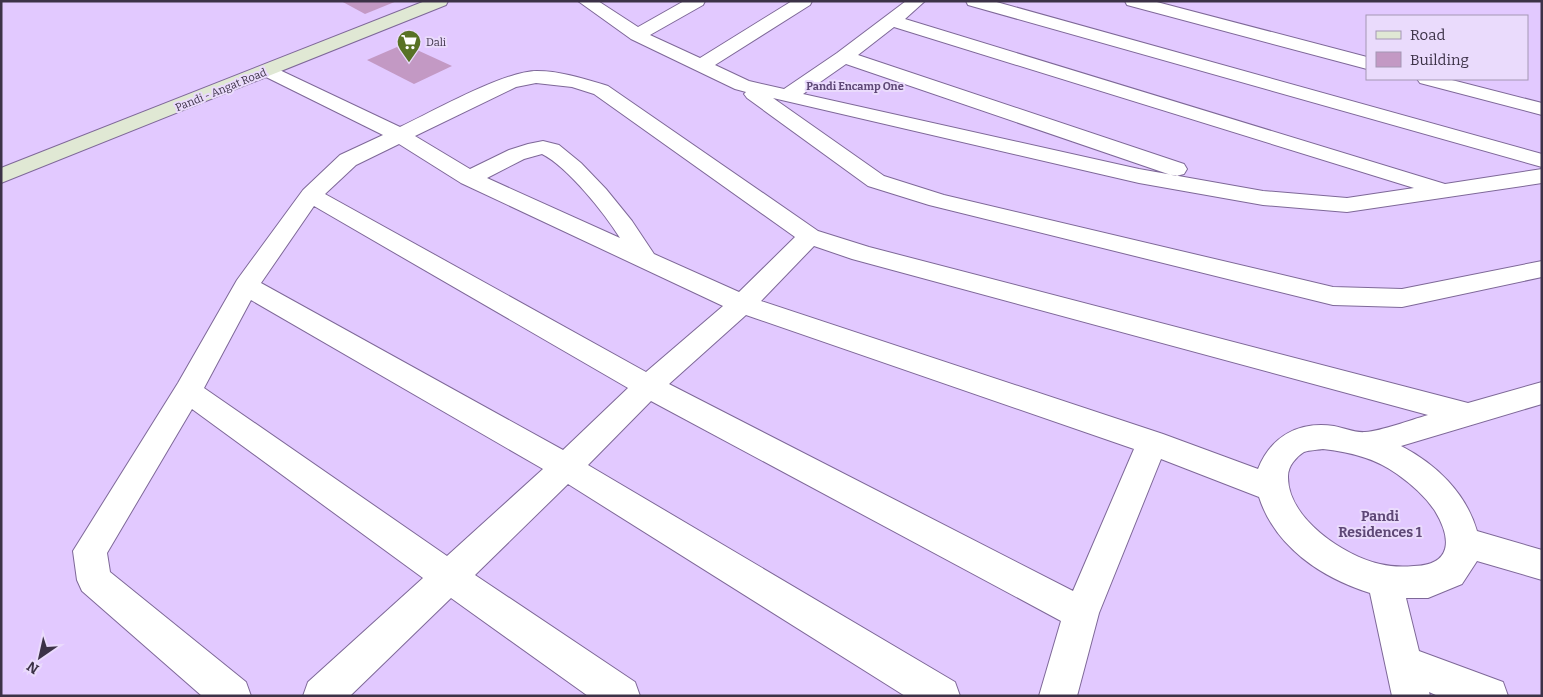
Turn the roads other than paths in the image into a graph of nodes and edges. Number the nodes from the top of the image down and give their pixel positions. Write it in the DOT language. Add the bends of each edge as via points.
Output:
graph roads {
  1 [pos="440,1"];
  2 [pos="586,1"];
  3 [pos="697,1"];
  4 [pos="804,1"];
  5 [pos="917,1"];
  6 [pos="974,1"];
  7 [pos="1133,1"];
  8 [pos="891,20"];
  9 [pos="636,35"];
  10 [pos="844,57"];
  11 [pos="1366,63"];
  12 [pos="702,65"];
  13 [pos="269,71"];
  14 [pos="1431,80"];
  15 [pos="742,85"];
  16 [pos="787,96"];
  17 [pos="1542,109"];
  18 [pos="399,135"];
  19 [pos="1542,161"];
  20 [pos="1,176"];
  21 [pos="1542,176"];
  22 [pos="469,178"];
  23 [pos="1445,191"];
  24 [pos="311,195"];
  25 [pos="1263,198"];
  26 [pos="810,236"];
  27 [pos="646,261"];
  28 [pos="1542,269"];
  29 [pos="246,286"];
  30 [pos="742,304"];
  31 [pos="648,386"];
  32 [pos="188,391"];
  33 [pos="1542,392"];
  34 [pos="1466,414"];
  35 [pos="1152,443"];
  36 [pos="1366,444"];
  37 [pos="566,467"];
  38 [pos="1272,488"];
  39 [pos="1464,542"];
  40 [pos="1542,565"];
  41 [pos="447,576"];
  42 [pos="1385,582"];
  43 [pos="1081,613"];
  44 [pos="1407,680"];
  45 [pos="232,696"];
  46 [pos="322,696"];
  47 [pos="621,696"];
  48 [pos="941,696"];
  49 [pos="1058,696"];
  50 [pos="1489,696"];
  1 -- 13 [label="main road, Pandi - Angat Road"];
  2 -- 9 [label="street"];
  3 -- 9 [label="street"];
  4 -- 12 [label="street"];
  5 -- 8 [label="street"];
  6 -- 19 [label="street"];
  7 -- 11 [label="street"];
  8 -- 10 [label="street"];
  8 -- 23 [label="street"];
  9 -- 12 [label="street"];
  10 -- 16 [label="street"];
  10 -- 25 [label="street"];
  12 -- 15 [label="street"];
  13 -- 18 [label="street"];
  13 -- 20 [label="main road, Pandi - Angat Road"];
  14 -- 17 [label="street"];
  15 -- 16 [label="street"];
  15 -- 28 [label="street" via="876,181 937,200 1333,296 1402,298"];
  16 -- 25 [label="street" via="1139,176"];
  18 -- 22 [label="street"];
  18 -- 24 [label="street" via="348,160"];
  18 -- 26 [label="street" via="510,83 536,77 574,82 601,90 623,104"];
  21 -- 23 [label="street"];
  22 -- 27 [label="street"];
  22 -- 27 [label="street" via="533,148 546,147 559,154 596,192 625,227"];
  23 -- 25 [label="street" via="1347,204"];
  24 -- 29 [label="street"];
  24 -- 31 [label="street"];
  26 -- 30 [label="street"];
  26 -- 34 [label="street" via="861,253"];
  27 -- 30 [label="street"];
  29 -- 32 [label="street"];
  29 -- 37 [label="street"];
  30 -- 31 [label="street"];
  30 -- 35 [label="street"];
  31 -- 37 [label="street"];
  31 -- 43 [label="street"];
  32 -- 41 [label="street"];
  32 -- 45 [label="street" via="90,551 94,580"];
  33 -- 34 [label="street"];
  34 -- 36 [label="street" via="1425,429"];
  35 -- 38 [label="street"];
  35 -- 43 [label="street"];
  36 -- 38 [label="street" via="1323,437 1299,441 1282,452 1272,468"];
  36 -- 39 [label="street" via="1410,465 1437,489 1457,515"];
  37 -- 41 [label="street"];
  37 -- 48 [label="street"];
  38 -- 42 [label="street" via="1281,511 1298,534 1323,555 1353,571"];
  39 -- 40 [label="street"];
  39 -- 42 [label="street" via="1459,563 1443,578 1417,584"];
  41 -- 46 [label="street"];
  41 -- 47 [label="street"];
  42 -- 44 [label="street"];
  43 -- 49 [label="street"];
  44 -- 50 [label="street"];
}
